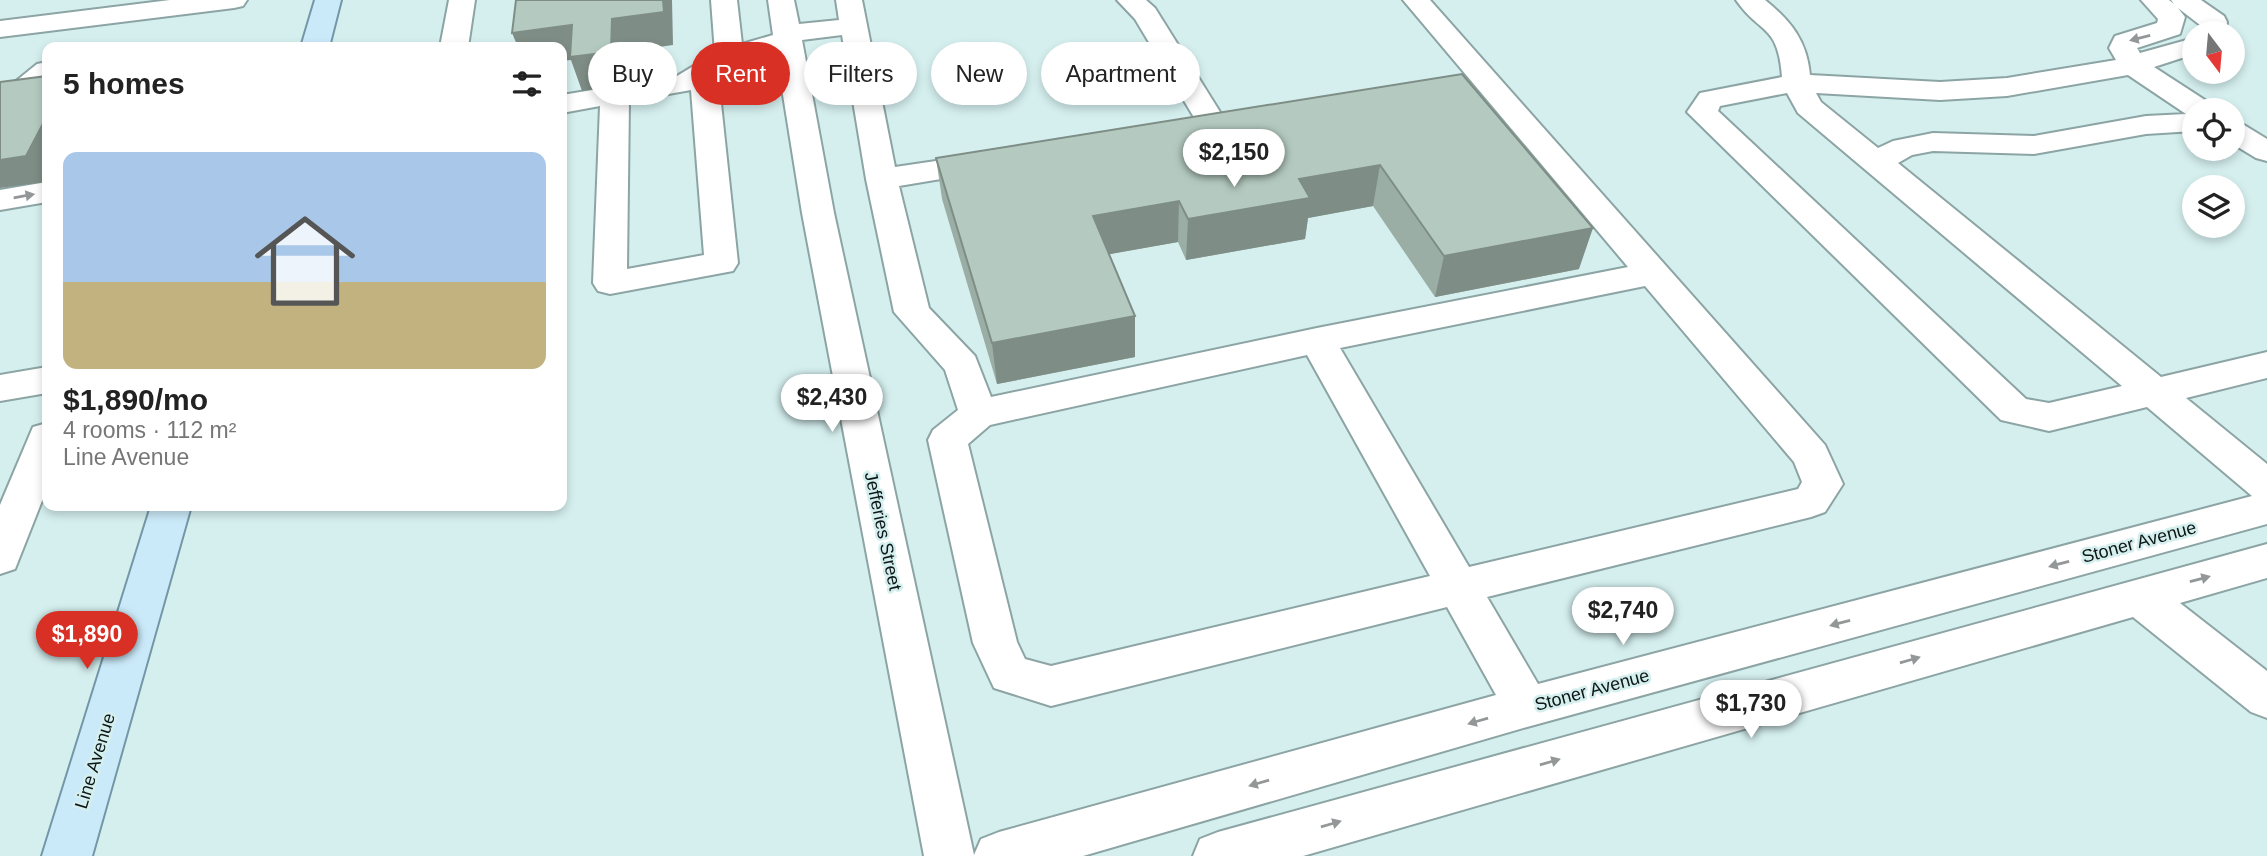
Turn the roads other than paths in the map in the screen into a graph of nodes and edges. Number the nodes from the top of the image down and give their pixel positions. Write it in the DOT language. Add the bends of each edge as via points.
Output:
graph roads {
  1 [pos="234,0"];
  2 [pos="328,0"];
  3 [pos="462,0"];
  4 [pos="724,0"];
  5 [pos="1130,0"];
  6 [pos="1416,0"];
  7 [pos="1749,0"];
  8 [pos="2154,0"];
  9 [pos="2184,0"];
  10 [pos="161,4"];
  11 [pos="1,13"];
  12 [pos="851,13"];
  13 [pos="86,19"];
  14 [pos="2213,21"];
  15 [pos="785,25"];
  16 [pos="74,42"];
  17 [pos="316,42"];
  18 [pos="455,42"];
  19 [pos="719,42"];
  20 [pos="755,42"];
  21 [pos="2182,49"];
  22 [pos="2133,66"];
  23 [pos="42,74"];
  24 [pos="1797,83"];
  25 [pos="588,94"];
  26 [pos="2182,98"];
  27 [pos="567,102"];
  28 [pos="618,105"];
  29 [pos="717,105"];
  30 [pos="0,109"];
  31 [pos="2182,123"];
  32 [pos="1215,128"];
  33 [pos="2245,138"];
  34 [pos="2267,152"];
  35 [pos="1015,159"];
  36 [pos="1881,165"];
  37 [pos="882,179"];
  38 [pos="42,193"];
  39 [pos="0,200"];
  40 [pos="1653,273"];
  41 [pos="1317,340"];
  42 [pos="2267,365"];
  43 [pos="42,381"];
  44 [pos="0,388"];
  45 [pos="2155,393"];
  46 [pos="978,414"];
  47 [pos="42,450"];
  48 [pos="2267,486"];
  49 [pos="2267,508"];
  50 [pos="170,511"];
  51 [pos="0,557"];
  52 [pos="2267,561"];
  53 [pos="1456,587"];
  54 [pos="2139,596"];
  55 [pos="2267,698"];
  56 [pos="1527,707"];
  57 [pos="67,856"];
  58 [pos="949,856"];
  59 [pos="999,856"];
  60 [pos="1218,856"];
  1 -- 10 [label="street"];
  2 -- 17 [label="main road"];
  3 -- 18 [label="street"];
  4 -- 19 [label="street"];
  5 -- 32 [label="street" via="1146,14"];
  6 -- 40 [label="street" via="1477,88"];
  7 -- 24 [label="street" via="1783,29 1795,54"];
  8 -- 22 [label="street, one-way" via="2172,17 2171,28 2125,42 2123,48"];
  9 -- 14 [label="street"];
  10 -- 13 [label="street"];
  11 -- 13 [label="street"];
  12 -- 15 [label="street"];
  12 -- 37 [label="street"];
  13 -- 16 [label="street"];
  15 -- 20 [label="street"];
  15 -- 58 [label="street, Jefferies Street" via="818,213"];
  21 -- 22 [label="street"];
  22 -- 24 [label="street" via="2007,87 1940,91"];
  22 -- 26 [label="street"];
  23 -- 30 [label="street"];
  24 -- 36 [label="street" via="1808,107"];
  24 -- 45 [label="street" via="1710,99 1702,112 2014,410 2049,417"];
  25 -- 27 [label="street"];
  28 -- 29 [label="street" via="610,283 721,263"];
  31 -- 36 [label="street" via="2034,145 1933,142 1904,147 1889,154"];
  33 -- 34 [label="street"];
  35 -- 37 [label="street"];
  36 -- 45 [label="street"];
  37 -- 46 [label="street" via="912,313 962,365"];
  39 -- 38 [label="street, one-way"];
  40 -- 41 [label="street"];
  40 -- 53 [label="street" via="1811,455 1823,484 1811,501"];
  41 -- 46 [label="street"];
  41 -- 53 [label="street"];
  42 -- 45 [label="street"];
  43 -- 44 [label="street"];
  45 -- 48 [label="street"];
  46 -- 53 [label="street" via="947,440 995,643 1010,674 1051,686"];
  47 -- 51 [label="street"];
  49 -- 56 [label="street, Stoner Avenue, one-way"];
  50 -- 57 [label="main road, Line Avenue"];
  54 -- 52 [label="street, one-way"];
  53 -- 56 [label="street"];
  54 -- 55 [label="street"];
  60 -- 54 [label="street, one-way"];
  56 -- 59 [label="street, Stoner Avenue, one-way"];
}
